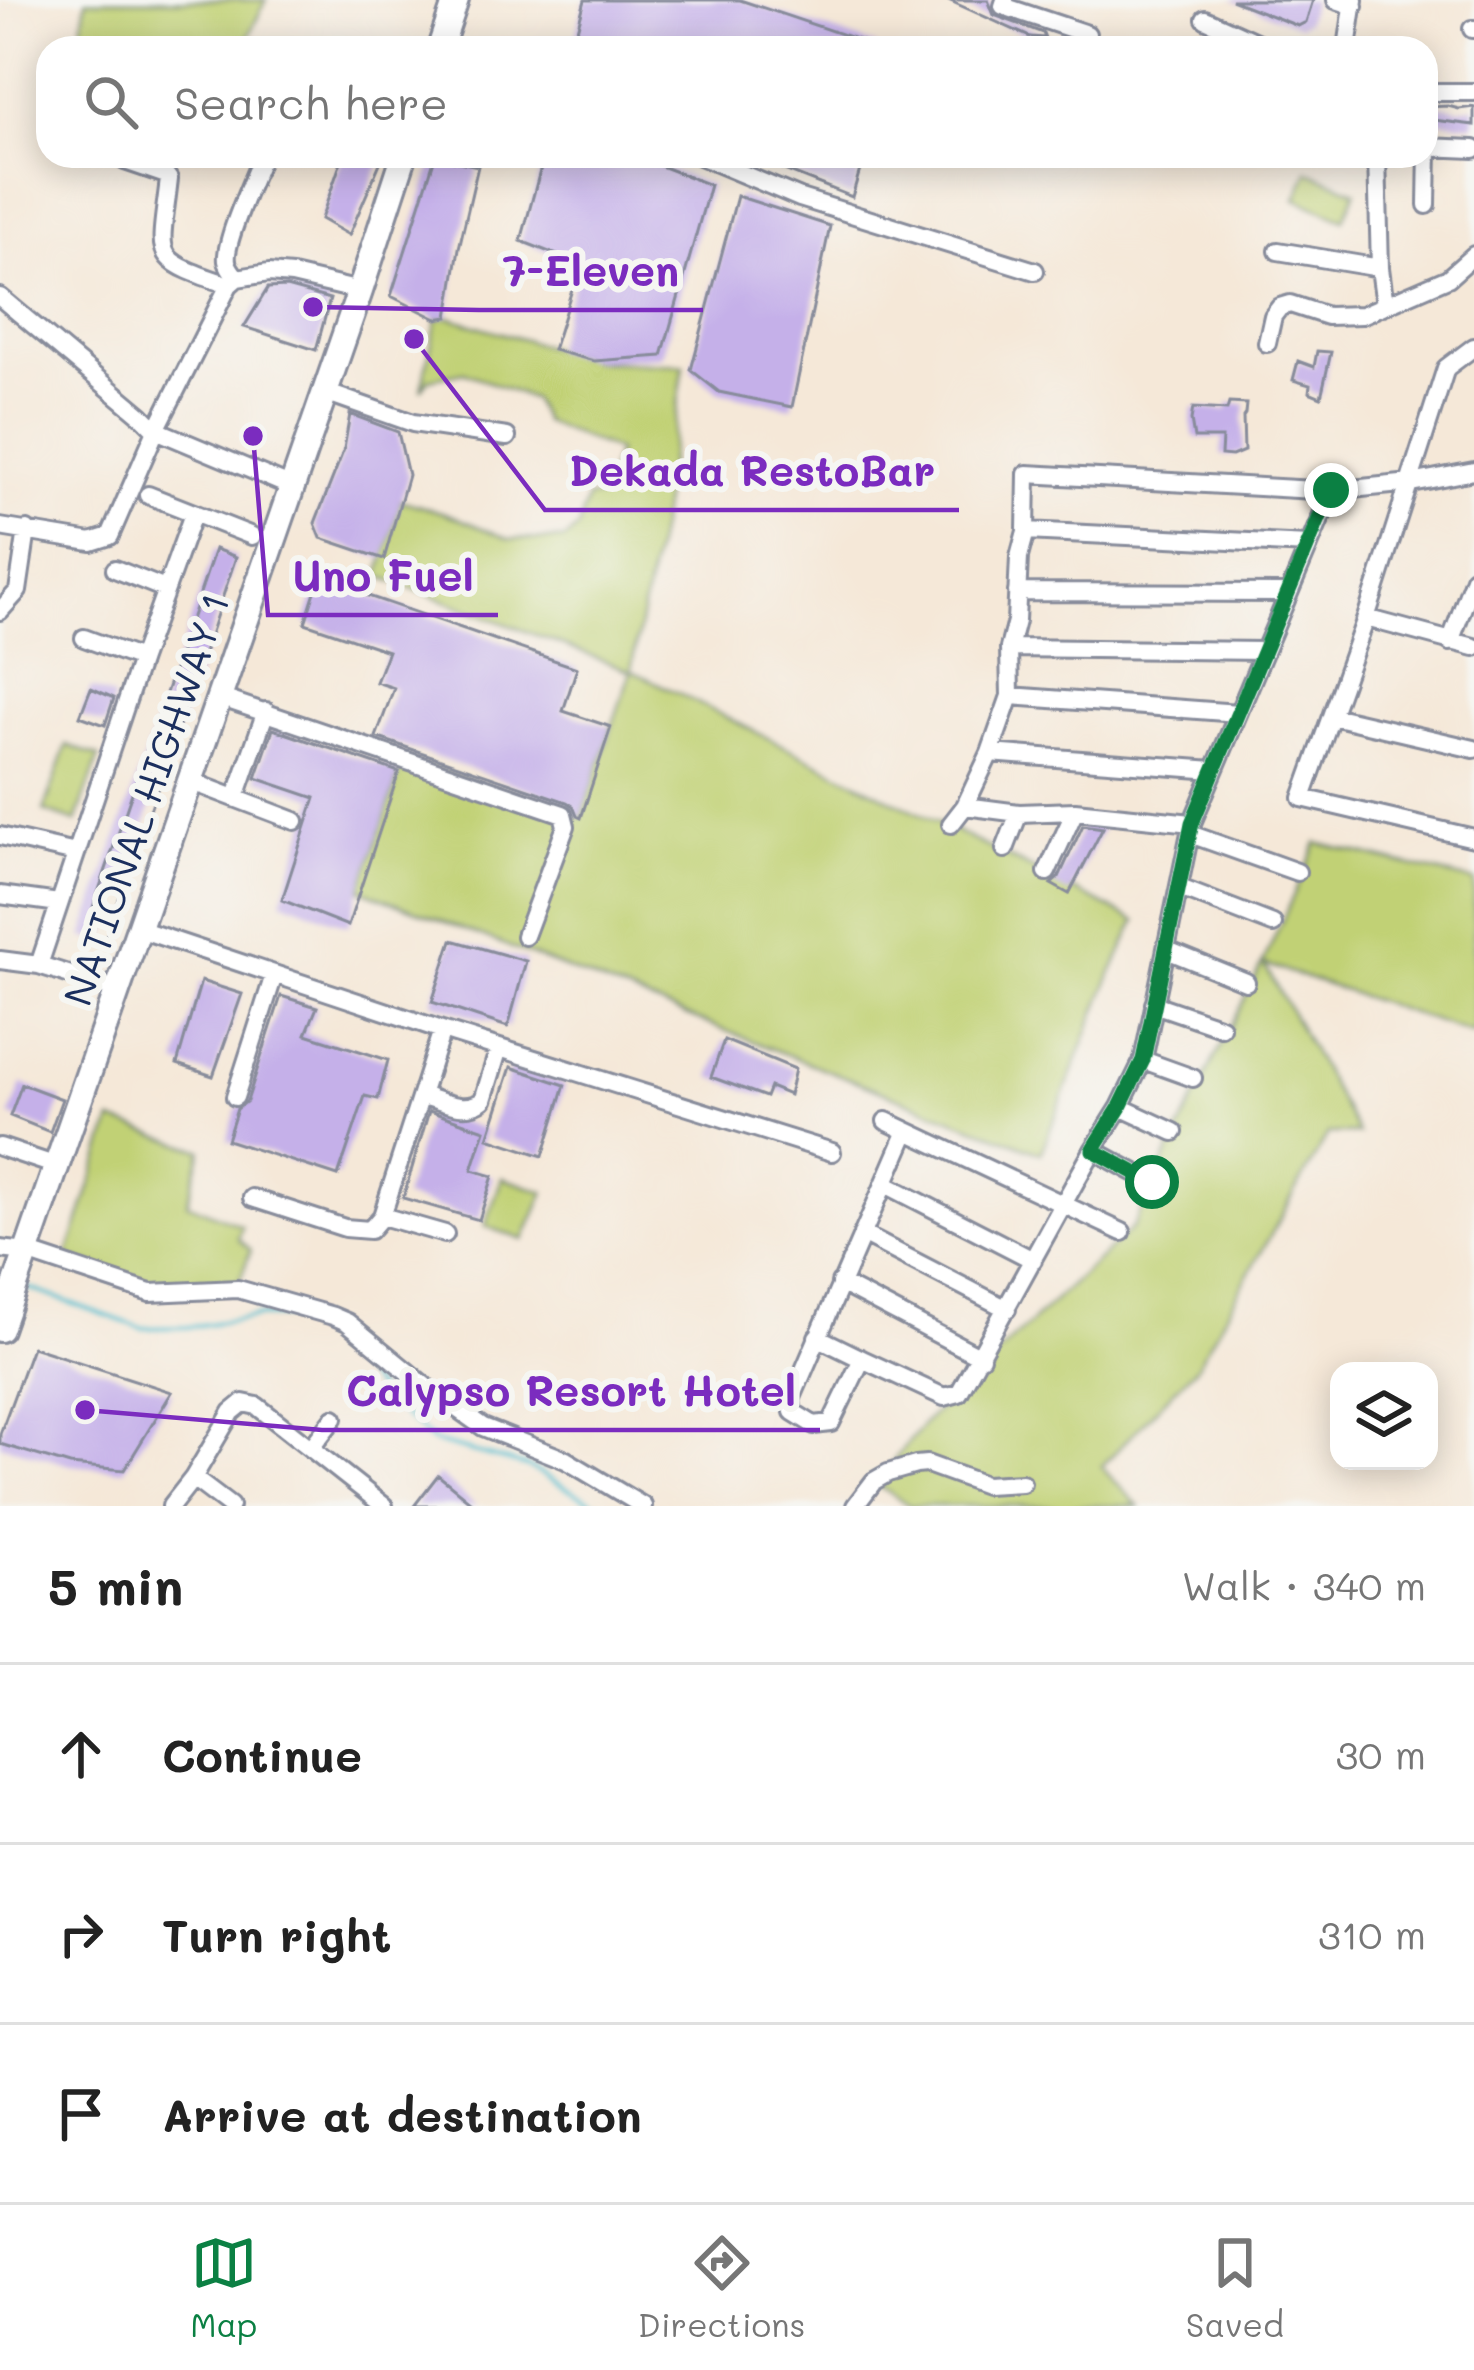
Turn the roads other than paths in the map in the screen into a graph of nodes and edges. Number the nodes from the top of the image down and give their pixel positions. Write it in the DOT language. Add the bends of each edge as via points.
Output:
graph roads {
  1 [pos="456,0"];
  2 [pos="1005,0"];
  3 [pos="1348,2"];
  4 [pos="1205,19"];
  5 [pos="1087,34"];
  6 [pos="445,36"];
  7 [pos="1239,36"];
  8 [pos="1347,36"];
  9 [pos="1438,92"];
  10 [pos="1474,92"];
  11 [pos="1438,147"];
  12 [pos="1474,149"];
  13 [pos="146,168"];
  14 [pos="258,168"];
  15 [pos="400,168"];
  16 [pos="729,168"];
  17 [pos="1377,168"];
  18 [pos="1427,168"];
  19 [pos="1427,205"];
  20 [pos="1278,251"];
  21 [pos="1474,255"];
  22 [pos="1380,268"];
  23 [pos="1035,271"];
  24 [pos="233,282"];
  25 [pos="360,291"];
  26 [pos="0,297"];
  27 [pos="1385,305"];
  28 [pos="1267,343"];
  29 [pos="1474,347"];
  30 [pos="325,392"];
  31 [pos="156,430"];
  32 [pos="507,437"];
  33 [pos="1474,471"];
  34 [pos="1412,483"];
  35 [pos="292,487"];
  36 [pos="1331,490"];
  37 [pos="148,495"];
  38 [pos="193,514"];
  39 [pos="0,526"];
  40 [pos="27,530"];
  41 [pos="1026,531"];
  42 [pos="251,536"];
  43 [pos="1309,545"];
  44 [pos="115,569"];
  45 [pos="1474,578"];
  46 [pos="165,589"];
  47 [pos="1017,592"];
  48 [pos="1288,592"];
  49 [pos="0,611"];
  50 [pos="1366,618"];
  51 [pos="84,638"];
  52 [pos="1450,642"];
  53 [pos="1474,647"];
  54 [pos="1009,648"];
  55 [pos="1264,651"];
  56 [pos="141,659"];
  57 [pos="1010,696"];
  58 [pos="219,697"];
  59 [pos="266,711"];
  60 [pos="1238,713"];
  61 [pos="1332,716"];
  62 [pos="1474,749"];
  63 [pos="990,753"];
  64 [pos="1214,770"];
  65 [pos="190,781"];
  66 [pos="236,797"];
  67 [pos="965,806"];
  68 [pos="1075,811"];
  69 [pos="1018,813"];
  70 [pos="295,821"];
  71 [pos="951,824"];
  72 [pos="1191,829"];
  73 [pos="0,836"];
  74 [pos="1474,838"];
  75 [pos="1005,849"];
  76 [pos="76,853"];
  77 [pos="1047,872"];
  78 [pos="1297,872"];
  79 [pos="1180,888"];
  80 [pos="0,896"];
  81 [pos="58,903"];
  82 [pos="1273,924"];
  83 [pos="139,929"];
  84 [pos="525,936"];
  85 [pos="1167,950"];
  86 [pos="0,960"];
  87 [pos="39,964"];
  88 [pos="274,975"];
  89 [pos="1246,982"];
  90 [pos="118,990"];
  91 [pos="1154,1004"];
  92 [pos="1221,1027"];
  93 [pos="442,1030"];
  94 [pos="499,1048"];
  95 [pos="1143,1060"];
  96 [pos="1193,1078"];
  97 [pos="421,1095"];
  98 [pos="235,1097"];
  99 [pos="1120,1107"];
  100 [pos="886,1120"];
  101 [pos="908,1131"];
  102 [pos="1174,1132"];
  103 [pos="0,1147"];
  104 [pos="1093,1150"];
  105 [pos="832,1152"];
  106 [pos="57,1166"];
  107 [pos="1152,1182"];
  108 [pos="885,1184"];
  109 [pos="251,1198"];
  110 [pos="1063,1204"];
  111 [pos="382,1216"];
  112 [pos="1121,1232"];
  113 [pos="445,1234"];
  114 [pos="862,1234"];
  115 [pos="0,1249"];
  116 [pos="25,1258"];
  117 [pos="1033,1260"];
  118 [pos="839,1283"];
  119 [pos="1007,1309"];
  120 [pos="0,1329"];
  121 [pos="817,1337"];
  122 [pos="981,1357"];
  123 [pos="862,1359"];
  124 [pos="334,1418"];
  125 [pos="310,1448"];
  126 [pos="194,1478"];
  127 [pos="1022,1483"];
  128 [pos="171,1506"];
  129 [pos="230,1506"];
  130 [pos="384,1506"];
  131 [pos="643,1506"];
  132 [pos="855,1506"];
  1 -- 6 [label="highway"];
  2 -- 5 [label="street"];
  3 -- 8 [label="street"];
  4 -- 7 [label="street"];
  9 -- 10 [label="street"];
  11 -- 12 [label="street"];
  13 -- 24 [label="street" via="169,179 162,247 168,260"];
  14 -- 24 [label="street" via="226,258"];
  15 -- 25 [label="highway, NATIONAL HIGHWAY 1"];
  16 -- 23 [label="street"];
  17 -- 22 [label="street"];
  18 -- 19 [label="street"];
  20 -- 22 [label="street"];
  21 -- 27 [label="street" via="1448,278"];
  22 -- 27 [label="street"];
  24 -- 25 [label="street" via="269,273"];
  24 -- 31 [label="street"];
  25 -- 30 [label="highway, NATIONAL HIGHWAY 1"];
  26 -- 31 [label="street"];
  27 -- 28 [label="street" via="1327,316 1280,307"];
  29 -- 34 [label="street" via="1446,368"];
  30 -- 32 [label="street" via="413,423"];
  30 -- 35 [label="highway, NATIONAL HIGHWAY 1"];
  31 -- 35 [label="street"];
  31 -- 40 [label="street" via="110,536 91,542"];
  33 -- 34 [label="street"];
  34 -- 36 [label="street"];
  34 -- 50 [label="street"];
  35 -- 58 [label="highway, NATIONAL HIGHWAY 1"];
  36 -- 41 [label="street" via="1027,474"];
  36 -- 43 [label="street"];
  37 -- 38 [label="street"];
  38 -- 42 [label="street"];
  38 -- 46 [label="street"];
  39 -- 40 [label="street"];
  40 -- 49 [label="street" via="18,591"];
  41 -- 43 [label="street"];
  41 -- 47 [label="street"];
  43 -- 48 [label="street"];
  44 -- 46 [label="street"];
  45 -- 52 [label="street"];
  46 -- 56 [label="street"];
  47 -- 48 [label="street"];
  47 -- 54 [label="street"];
  48 -- 55 [label="street"];
  50 -- 52 [label="street"];
  50 -- 61 [label="street"];
  51 -- 56 [label="street"];
  52 -- 53 [label="street"];
  54 -- 55 [label="street"];
  54 -- 57 [label="street"];
  55 -- 60 [label="street"];
  56 -- 76 [label="street"];
  57 -- 60 [label="street"];
  57 -- 63 [label="street"];
  58 -- 59 [label="street"];
  58 -- 65 [label="highway, NATIONAL HIGHWAY 1"];
  59 -- 66 [label="street"];
  59 -- 84 [label="street" via="563,814 566,826"];
  60 -- 64 [label="street"];
  61 -- 62 [label="street"];
  61 -- 74 [label="street" via="1302,798"];
  63 -- 64 [label="street"];
  63 -- 67 [label="street"];
  64 -- 72 [label="street"];
  65 -- 66 [label="street"];
  65 -- 83 [label="highway, NATIONAL HIGHWAY 1"];
  66 -- 70 [label="street"];
  67 -- 69 [label="street"];
  67 -- 71 [label="street"];
  68 -- 69 [label="street"];
  68 -- 72 [label="street"];
  68 -- 77 [label="street"];
  69 -- 75 [label="street"];
  72 -- 78 [label="street"];
  72 -- 79 [label="street"];
  73 -- 76 [label="street"];
  76 -- 81 [label="street"];
  79 -- 82 [label="street"];
  79 -- 85 [label="street"];
  80 -- 81 [label="street"];
  81 -- 87 [label="street"];
  83 -- 88 [label="street"];
  83 -- 90 [label="highway, NATIONAL HIGHWAY 1"];
  85 -- 89 [label="street"];
  85 -- 91 [label="street"];
  86 -- 87 [label="street"];
  87 -- 90 [label="street"];
  88 -- 93 [label="street"];
  88 -- 98 [label="street"];
  90 -- 106 [label="highway, NATIONAL HIGHWAY 1"];
  91 -- 92 [label="street"];
  91 -- 95 [label="street"];
  93 -- 94 [label="street"];
  93 -- 97 [label="street"];
  94 -- 97 [label="street" via="477,1106"];
  94 -- 105 [label="street"];
  95 -- 96 [label="street"];
  95 -- 99 [label="street"];
  97 -- 111 [label="street"];
  99 -- 102 [label="street"];
  99 -- 104 [label="street"];
  100 -- 101 [label="street"];
  101 -- 108 [label="street"];
  101 -- 110 [label="street"];
  103 -- 106 [label="street"];
  104 -- 107 [label="street"];
  104 -- 110 [label="street"];
  106 -- 116 [label="highway, NATIONAL HIGHWAY 1"];
  108 -- 114 [label="street"];
  108 -- 117 [label="street"];
  109 -- 111 [label="street" via="357,1231"];
  110 -- 112 [label="street"];
  110 -- 117 [label="street"];
  111 -- 113 [label="street"];
  114 -- 118 [label="street"];
  114 -- 119 [label="street"];
  115 -- 116 [label="street"];
  116 -- 120 [label="highway, NATIONAL HIGHWAY 1"];
  116 -- 131 [label="street" via="150,1293 238,1289 333,1316 483,1427 566,1460"];
  117 -- 119 [label="street"];
  118 -- 121 [label="street"];
  118 -- 122 [label="street"];
  119 -- 122 [label="street"];
  121 -- 123 [label="street"];
  121 -- 123 [label="street" via="791,1400 814,1425 831,1423"];
  122 -- 123 [label="street" via="959,1393 944,1396"];
  124 -- 125 [label="street"];
  125 -- 126 [label="street" via="243,1403"];
  125 -- 130 [label="street"];
  126 -- 128 [label="street"];
  126 -- 129 [label="street"];
  127 -- 132 [label="street" via="985,1484 916,1465 874,1481"];
}
